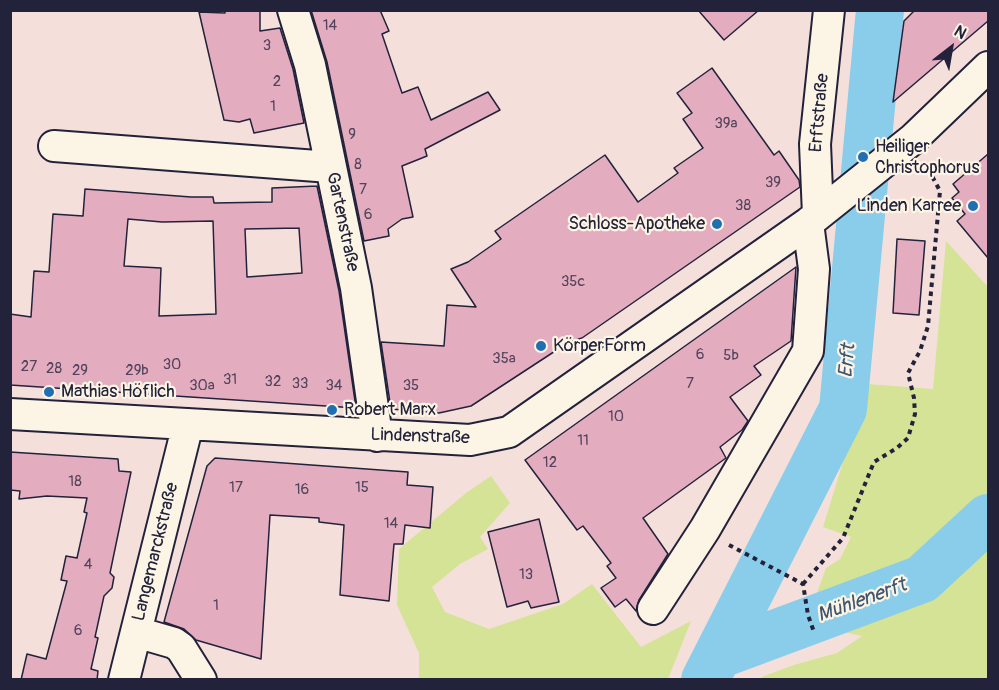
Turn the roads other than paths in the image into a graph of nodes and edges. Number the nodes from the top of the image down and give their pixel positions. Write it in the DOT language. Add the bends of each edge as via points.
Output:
graph roads {
  1 [pos="293,10"];
  2 [pos="829,10"];
  3 [pos="988,67"];
  4 [pos="54,146"];
  5 [pos="330,167"];
  6 [pos="818,215"];
  7 [pos="10,414"];
  8 [pos="189,424"];
  9 [pos="377,436"];
  10 [pos="653,609"];
  11 [pos="136,632"];
  12 [pos="124,680"];
  13 [pos="201,680"];
  1 -- 5 [label="street, Gartenstraße" via="310,65"];
  2 -- 6 [label="street, Erftstraße" via="815,144"];
  3 -- 6 [label="street, Lindenstraße" via="913,139"];
  4 -- 5 [label="street"];
  5 -- 9 [label="street, Gartenstraße" via="356,288"];
  6 -- 9 [label="street, Lindenstraße" via="509,432 470,440"];
  6 -- 10 [label="street, Erftstraße" via="808,351 705,529"];
  7 -- 8 [label="street, Lindenstraße"];
  8 -- 9 [label="street, Lindenstraße"];
  8 -- 11 [label="street, Langemarckstraße"];
  11 -- 12 [label="street, Langemarckstraße"];
  11 -- 13 [label="street" via="181,648"];
}
